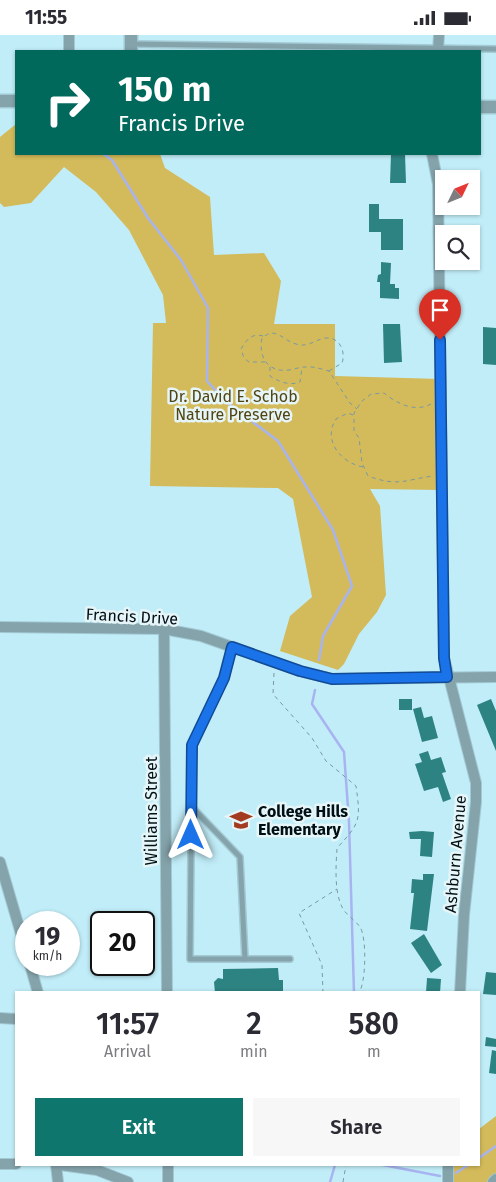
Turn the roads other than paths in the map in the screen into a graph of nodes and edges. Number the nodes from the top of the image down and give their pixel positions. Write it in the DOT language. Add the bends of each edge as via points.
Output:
graph roads {
  1 [pos="69,35"];
  2 [pos="439,35"];
  3 [pos="131,43"];
  4 [pos="438,49"];
  5 [pos="496,49"];
  6 [pos="69,50"];
  7 [pos="0,101"];
  8 [pos="15,101"];
  9 [pos="481,107"];
  10 [pos="496,107"];
  11 [pos="432,155"];
  12 [pos="0,627"];
  13 [pos="164,629"];
  14 [pos="232,647"];
  15 [pos="447,677"];
  16 [pos="496,677"];
  17 [pos="192,807"];
  18 [pos="1,868"];
  19 [pos="15,914"];
  20 [pos="246,959"];
  21 [pos="290,959"];
  22 [pos="33,976"];
  23 [pos="37,991"];
  24 [pos="167,991"];
  25 [pos="460,991"];
  26 [pos="0,1019"];
  27 [pos="15,1019"];
  28 [pos="0,1164"];
  29 [pos="15,1164"];
  30 [pos="56,1166"];
  31 [pos="67,1166"];
  32 [pos="168,1166"];
  33 [pos="448,1166"];
  34 [pos="496,1179"];
  35 [pos="58,1182"];
  36 [pos="128,1182"];
  37 [pos="168,1182"];
  38 [pos="448,1182"];
  39 [pos="493,1182"];
  1 -- 6 [label="street"];
  2 -- 4 [label="street"];
  3 -- 4 [label="lane"];
  4 -- 5 [label="lane"];
  7 -- 8 [label="street"];
  9 -- 10 [label="street"];
  11 -- 15 [label="street, Ashburn Avenue" via="438,184 444,658"];
  12 -- 13 [label="street, Francis Drive"];
  13 -- 14 [label="street, Francis Drive" via="201,636"];
  13 -- 24 [label="street, Williams Street"];
  14 -- 15 [label="street, Francis Drive" via="332,679"];
  14 -- 17 [label="lane" via="224,678 192,745"];
  15 -- 16 [label="street, Francis Drive"];
  15 -- 25 [label="street, Ashburn Avenue" via="476,783"];
  17 -- 20 [label="lane" via="240,857"];
  17 -- 20 [label="lane" via="190,959"];
  18 -- 19 [label="street"];
  20 -- 21 [label="lane"];
  22 -- 23 [label="street"];
  26 -- 27 [label="street"];
  28 -- 29 [label="street"];
  30 -- 35 [label="street"];
  31 -- 36 [label="street" via="97,1170"];
  32 -- 37 [label="street"];
  33 -- 38 [label="street"];
  34 -- 39 [label="street"];
}
